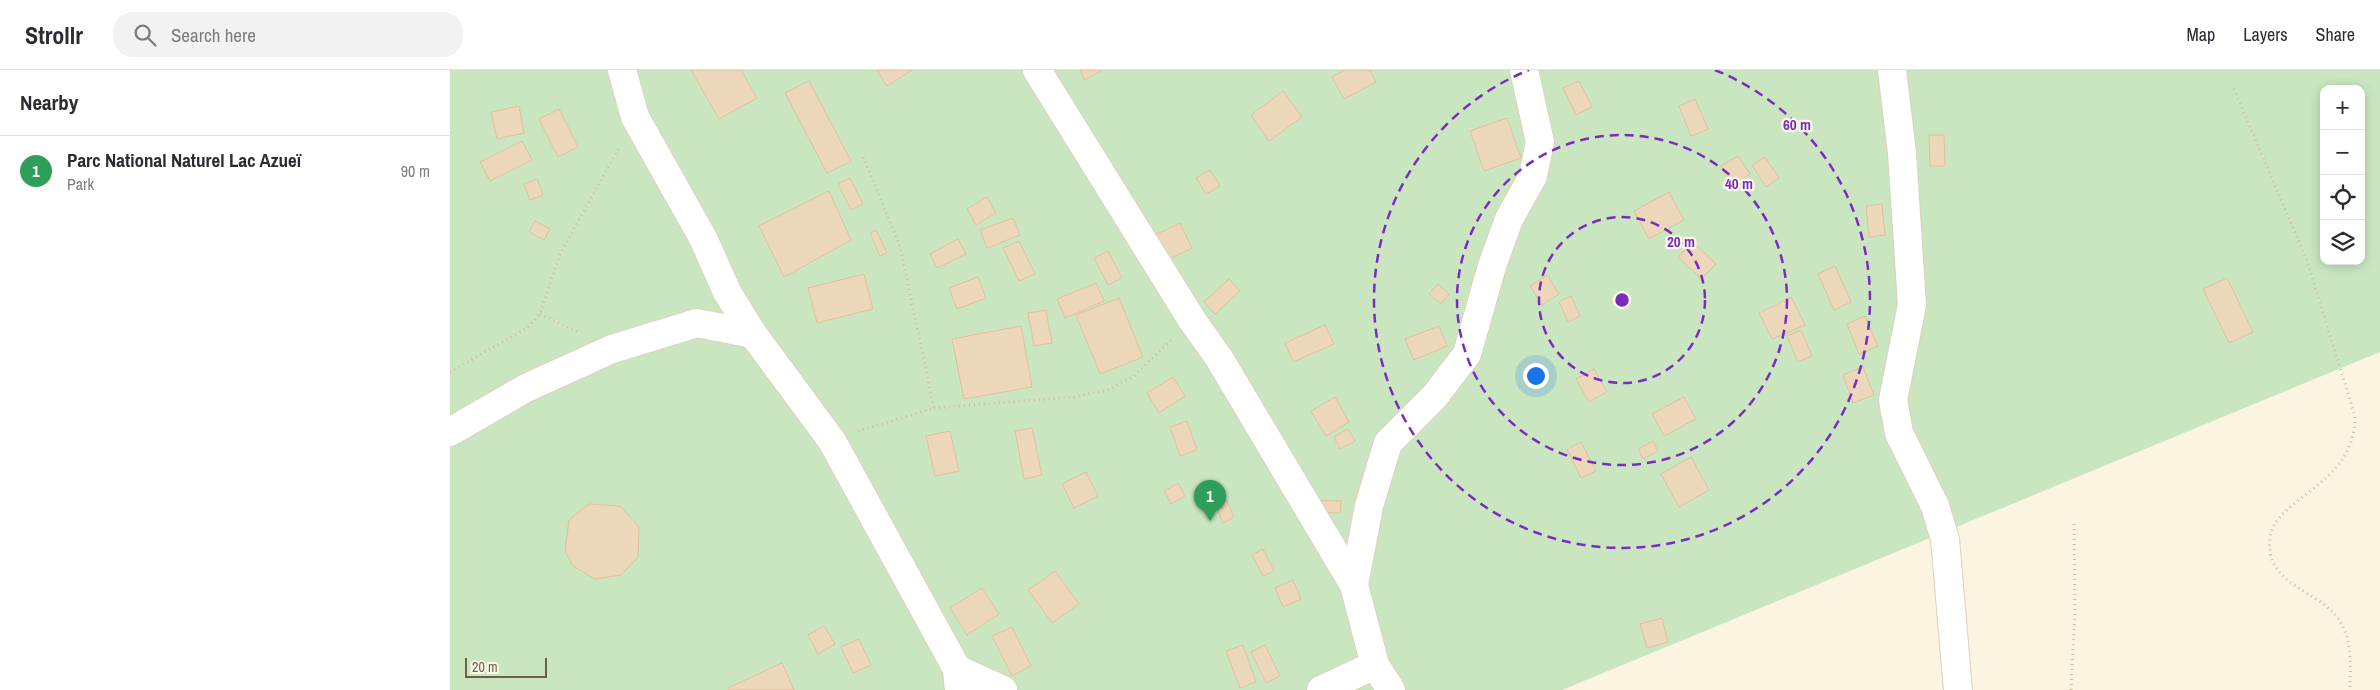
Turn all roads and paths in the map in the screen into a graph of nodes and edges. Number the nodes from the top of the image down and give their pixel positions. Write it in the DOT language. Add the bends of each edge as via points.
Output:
graph roads {
  1 [pos="622,70"];
  2 [pos="1037,70"];
  3 [pos="1524,70"];
  4 [pos="1892,70"];
  5 [pos="2234,89"];
  6 [pos="635,117"];
  7 [pos="862,154"];
  8 [pos="722,280"];
  9 [pos="1192,320"];
  10 [pos="697,324"];
  11 [pos="753,334"];
  12 [pos="450,372"];
  13 [pos="934,408"];
  14 [pos="450,432"];
  15 [pos="832,441"];
  16 [pos="2074,522"];
  17 [pos="1354,585"];
  18 [pos="1375,665"];
  19 [pos="958,679"];
  20 [pos="1003,690"];
  21 [pos="1321,690"];
  22 [pos="1390,690"];
  23 [pos="1958,690"];
  24 [pos="2071,690"];
  25 [pos="2350,690"];
  1 -- 6 [label="street"];
  2 -- 9 [label="street"];
  3 -- 17 [label="street" via="1540,142 1533,176 1509,219 1467,354 1434,397 1388,442 1369,506"];
  4 -- 23 [label="street" via="1902,153 1912,305 1893,400 1899,433 1935,506 1945,539"];
  5 -- 25 [label="path" via="2307,260 2355,416 2355,433 2344,457 2324,482 2275,521 2269,538 2272,560 2283,578 2339,619 2349,643"];
  6 -- 8 [label="street" via="704,240"];
  6 -- 12 [label="path" via="560,254 540,314 527,328"];
  7 -- 13 [label="path" via="900,246"];
  8 -- 10 [label="street"];
  8 -- 11 [label="street"];
  9 -- 13 [label="path" via="1134,376 1108,390 1074,397"];
  9 -- 17 [label="street"];
  10 -- 11 [label="street"];
  10 -- 14 [label="street" via="612,349 526,388"];
  11 -- 15 [label="street"];
  13 -- 15 [label="path" via="870,426"];
  15 -- 19 [label="street"];
  16 -- 24 [label="path" via="2075,611"];
  17 -- 18 [label="street"];
  18 -- 21 [label="street"];
  18 -- 22 [label="street"];
  19 -- 20 [label="street"];
}
